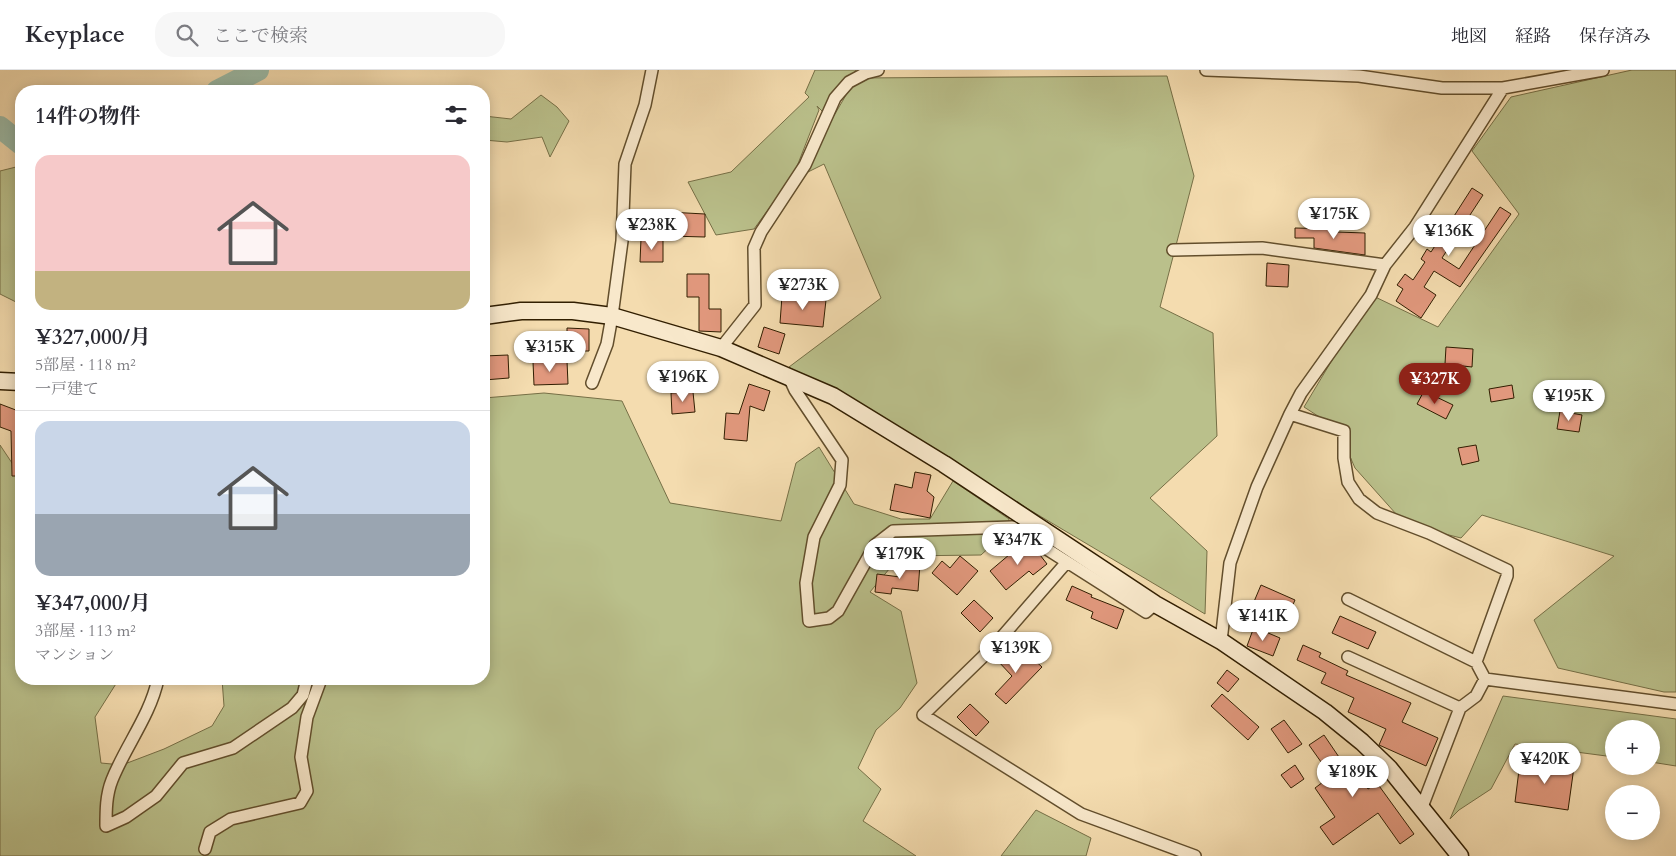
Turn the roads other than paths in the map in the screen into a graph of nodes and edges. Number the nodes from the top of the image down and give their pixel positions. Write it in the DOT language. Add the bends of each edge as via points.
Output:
graph roads {
  1 [pos="652,70"];
  2 [pos="878,70"];
  3 [pos="1206,70"];
  4 [pos="1603,70"];
  5 [pos="1503,88"];
  6 [pos="1173,250"];
  7 [pos="1385,265"];
  8 [pos="490,314"];
  9 [pos="612,316"];
  10 [pos="722,348"];
  11 [pos="789,377"];
  12 [pos="0,381"];
  13 [pos="15,382"];
  14 [pos="592,383"];
  15 [pos="1290,414"];
  16 [pos="1066,563"];
  17 [pos="1348,599"];
  18 [pos="1155,604"];
  19 [pos="1221,641"];
  20 [pos="1348,658"];
  21 [pos="1476,662"];
  22 [pos="1485,679"];
  23 [pos="157,685"];
  24 [pos="305,685"];
  25 [pos="319,685"];
  26 [pos="1676,704"];
  27 [pos="1460,708"];
  28 [pos="1422,807"];
  29 [pos="205,849"];
  30 [pos="1194,856"];
  31 [pos="1460,856"];
  1 -- 9 [label="street" via="645,105 625,164 622,241"];
  2 -- 10 [label="street" via="849,82 835,98 805,165 754,248 755,305"];
  3 -- 5 [label="street" via="1359,76 1442,88"];
  4 -- 5 [label="street"];
  5 -- 7 [label="street" via="1415,227"];
  6 -- 7 [label="street" via="1262,248"];
  7 -- 15 [label="street" via="1371,295 1301,393"];
  8 -- 9 [label="street" via="574,311"];
  9 -- 10 [label="street"];
  9 -- 14 [label="street" via="607,344"];
  10 -- 11 [label="street"];
  11 -- 16 [label="street" via="842,460 840,485 814,537 806,583 809,621 829,618 838,611 875,545 892,531 1012,527"];
  11 -- 18 [label="street" via="832,396 920,449"];
  12 -- 13 [label="street"];
  15 -- 19 [label="street" via="1257,487 1230,563"];
  15 -- 21 [label="street" via="1344,431 1348,482 1359,500 1377,513 1429,533 1507,570 1508,576"];
  16 -- 18 [label="street" via="1146,612"];
  16 -- 30 [label="street" via="994,646 923,715 1081,814"];
  17 -- 21 [label="street"];
  18 -- 19 [label="street"];
  19 -- 28 [label="street" via="1325,712 1362,742"];
  20 -- 27 [label="street"];
  21 -- 22 [label="street"];
  22 -- 26 [label="street"];
  22 -- 27 [label="street" via="1476,696"];
  23 -- 24 [label="street" via="154,698 112,782 106,803 106,826 156,796 183,763 232,748 292,708"];
  25 -- 29 [label="street" via="307,717 301,757 307,791 300,803 231,819 210,832"];
  27 -- 28 [label="street"];
  28 -- 31 [label="street"];
}
